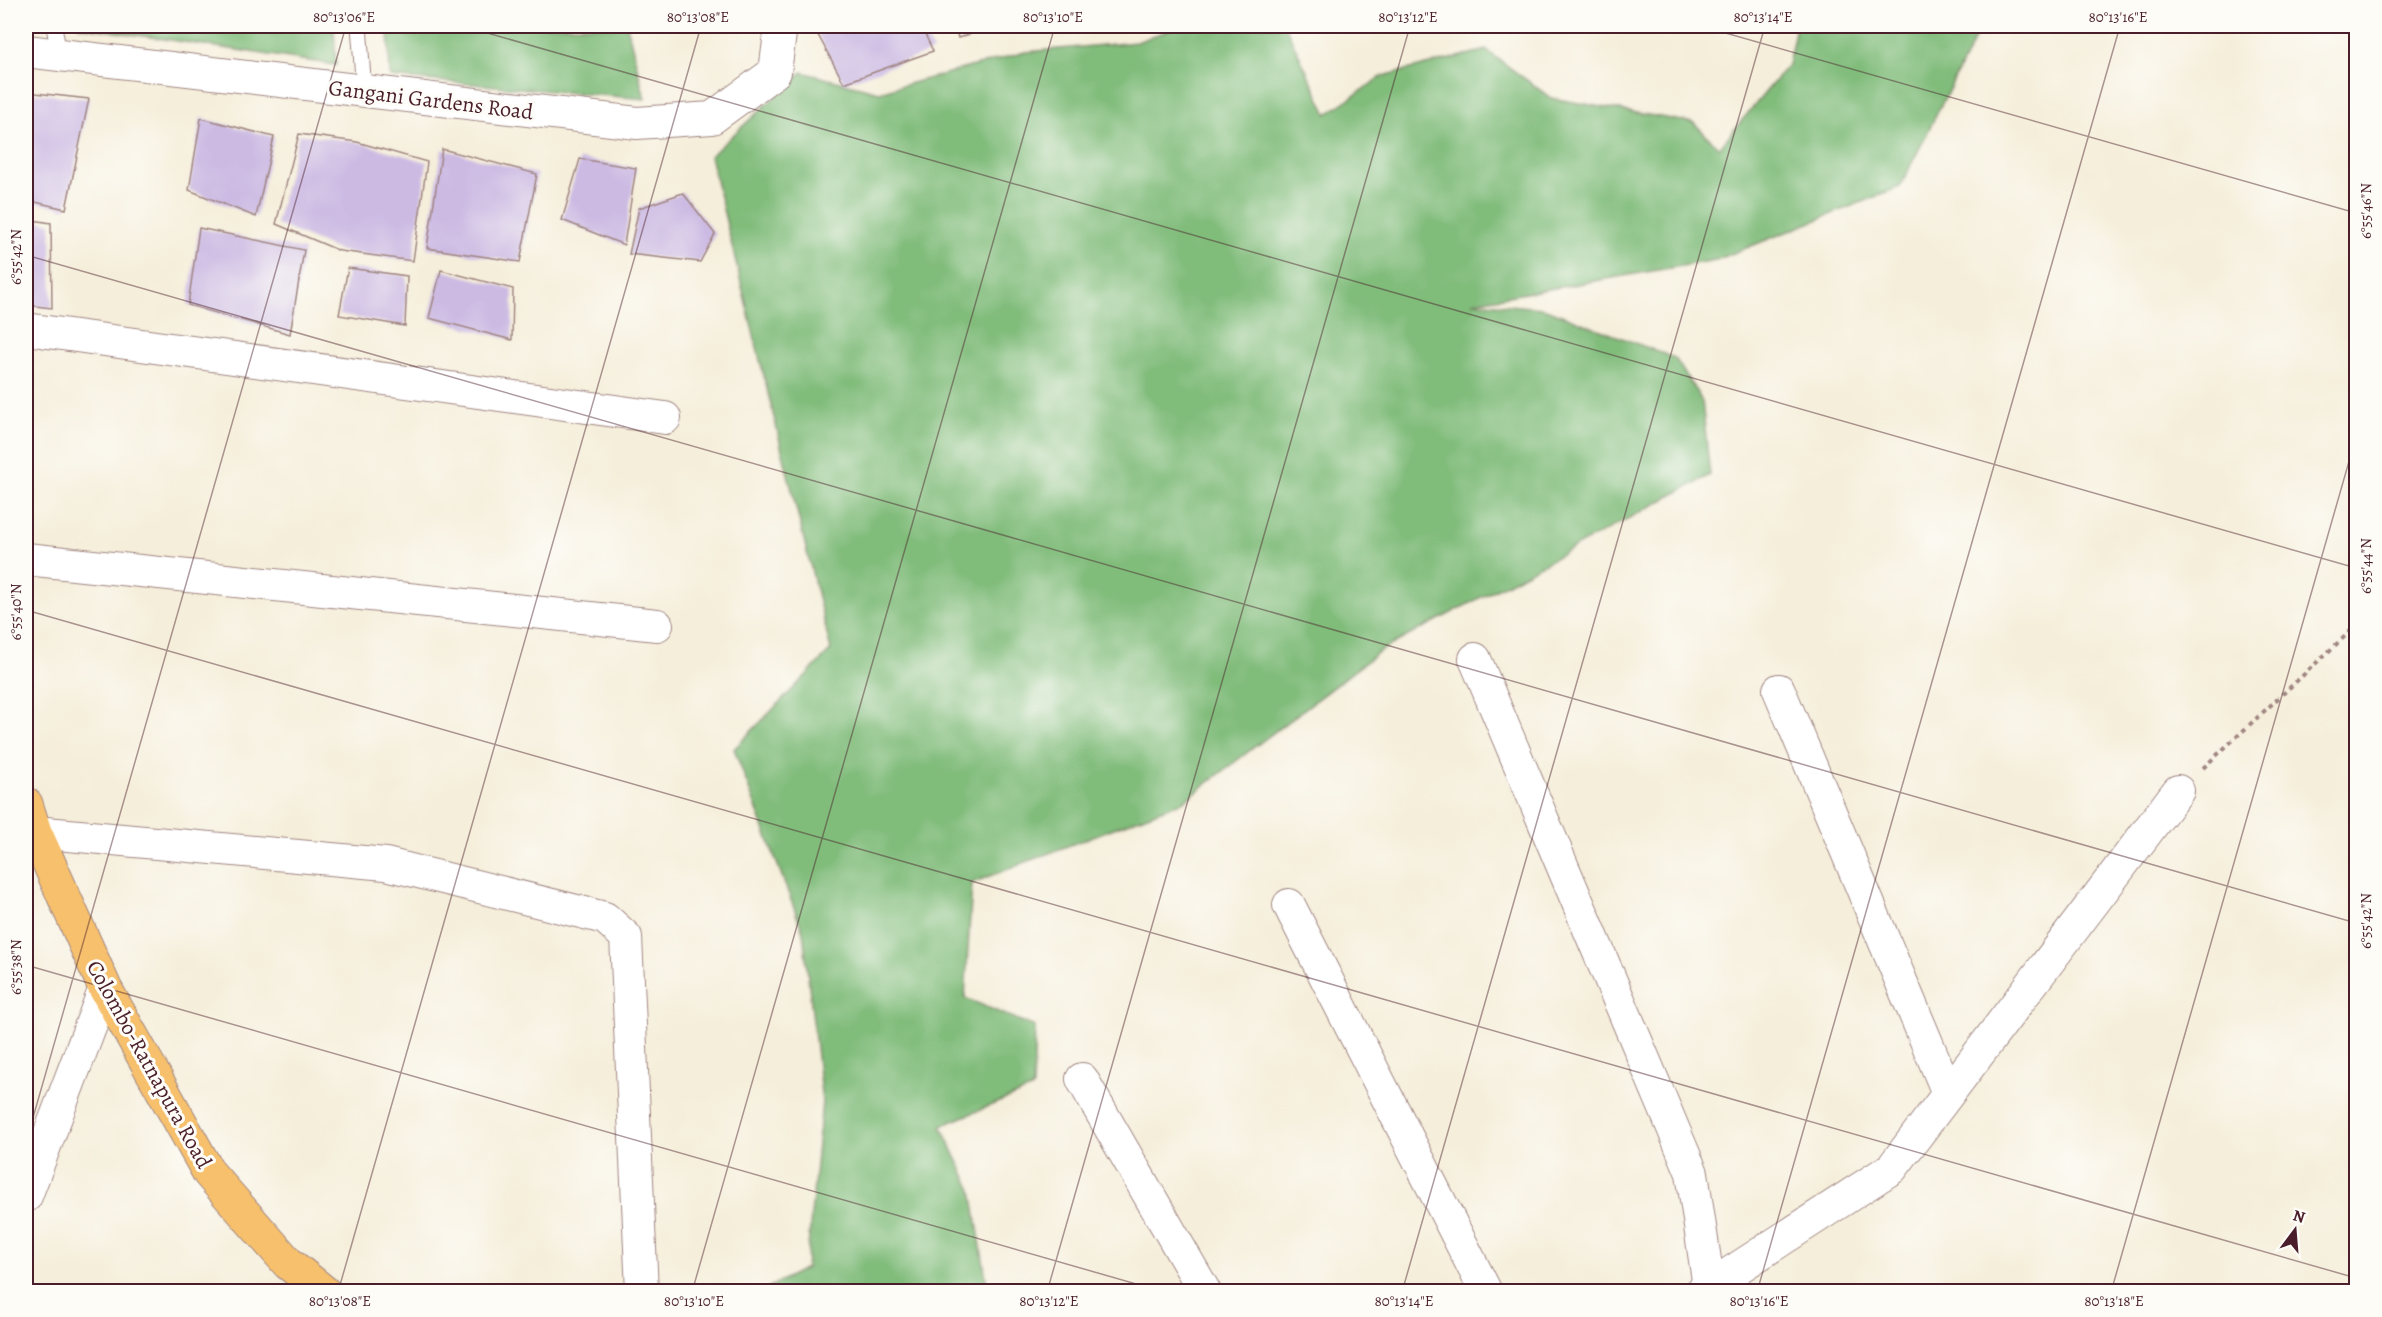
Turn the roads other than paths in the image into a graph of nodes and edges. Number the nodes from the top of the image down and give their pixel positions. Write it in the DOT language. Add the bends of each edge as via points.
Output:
graph roads {
  1 [pos="359,26"];
  2 [pos="781,26"];
  3 [pos="57,40"];
  4 [pos="26,51"];
  5 [pos="364,92"];
  6 [pos="26,329"];
  7 [pos="665,418"];
  8 [pos="26,559"];
  9 [pos="657,625"];
  10 [pos="1475,659"];
  11 [pos="1779,690"];
  12 [pos="2178,791"];
  13 [pos="30,818"];
  14 [pos="1289,905"];
  15 [pos="105,988"];
  16 [pos="1082,1079"];
  17 [pos="1948,1093"];
  18 [pos="26,1196"];
  19 [pos="1707,1290"];
  20 [pos="324,1292"];
  21 [pos="642,1292"];
  22 [pos="1204,1292"];
  23 [pos="1486,1292"];
  1 -- 5 [label="lane"];
  2 -- 5 [label="street, Gangani Gardens Road" via="775,72 712,118 638,123"];
  3 -- 4 [label="street, Gangani Gardens Road"];
  3 -- 5 [label="street, Gangani Gardens Road"];
  6 -- 7 [label="street"];
  8 -- 9 [label="street"];
  10 -- 19 [label="street" via="1692,1173"];
  11 -- 17 [label="street"];
  12 -- 17 [label="street"];
  13 -- 15 [label="highway, Colombo-Ratnapura Road"];
  13 -- 21 [label="street" via="386,864 605,918 626,938"];
  14 -- 23 [label="street"];
  15 -- 18 [label="street"];
  15 -- 20 [label="highway, Colombo-Ratnapura Road" via="209,1173 288,1263"];
  16 -- 22 [label="street"];
  17 -- 19 [label="street" via="1892,1168"];
}
